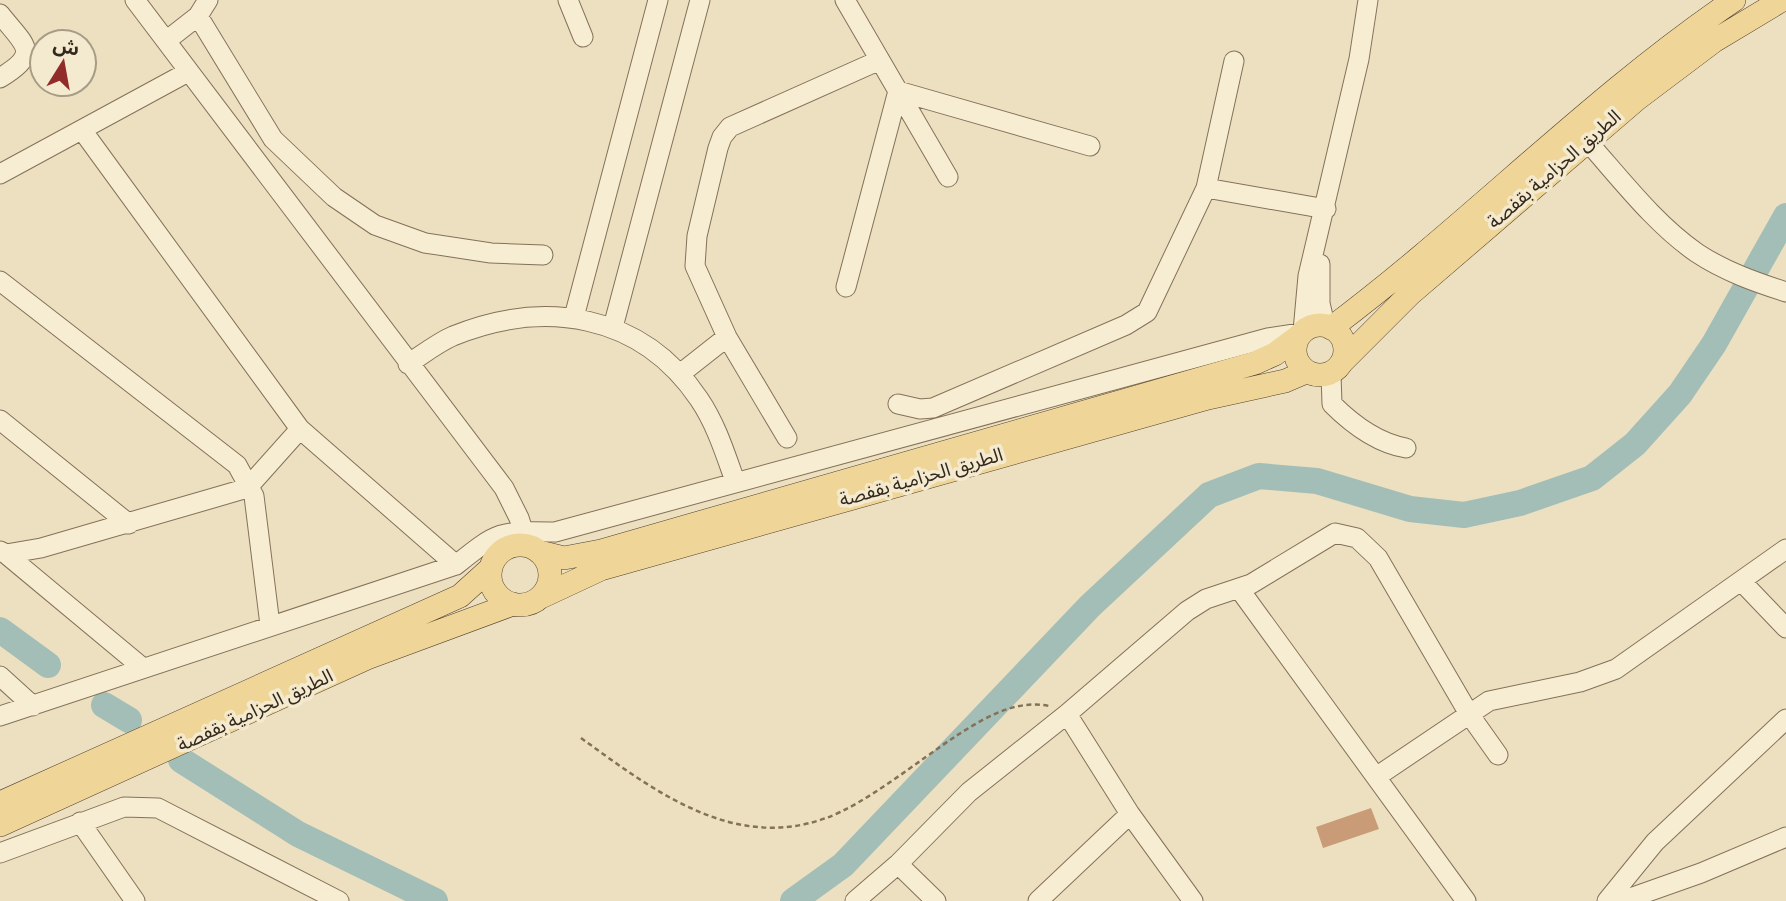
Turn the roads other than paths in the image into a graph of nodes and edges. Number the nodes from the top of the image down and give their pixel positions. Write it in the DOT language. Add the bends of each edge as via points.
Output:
graph roads {
  1 [pos="135,0"];
  2 [pos="568,0"];
  3 [pos="658,0"];
  4 [pos="700,0"];
  5 [pos="845,0"];
  6 [pos="1368,0"];
  7 [pos="1734,0"];
  8 [pos="1782,0"];
  9 [pos="203,8"];
  10 [pos="0,13"];
  11 [pos="583,37"];
  12 [pos="166,41"];
  13 [pos="880,60"];
  14 [pos="1234,61"];
  15 [pos="188,72"];
  16 [pos="0,78"];
  17 [pos="898,91"];
  18 [pos="82,130"];
  19 [pos="1586,140"];
  20 [pos="1090,146"];
  21 [pos="0,174"];
  22 [pos="948,177"];
  23 [pos="1206,188"];
  24 [pos="1326,209"];
  25 [pos="543,255"];
  26 [pos="0,281"];
  27 [pos="846,287"];
  28 [pos="1786,292"];
  29 [pos="574,317"];
  30 [pos="613,327"];
  31 [pos="1312,331"];
  32 [pos="727,337"];
  33 [pos="408,364"];
  34 [pos="1337,367"];
  35 [pos="1306,372"];
  36 [pos="680,374"];
  37 [pos="898,404"];
  38 [pos="0,420"];
  39 [pos="300,429"];
  40 [pos="787,438"];
  41 [pos="1406,449"];
  42 [pos="735,481"];
  43 [pos="251,486"];
  44 [pos="129,524"];
  45 [pos="521,542"];
  46 [pos="1786,550"];
  47 [pos="3,553"];
  48 [pos="456,565"];
  49 [pos="491,568"];
  50 [pos="1742,582"];
  51 [pos="1240,590"];
  52 [pos="541,597"];
  53 [pos="513,604"];
  54 [pos="270,625"];
  55 [pos="1786,628"];
  56 [pos="143,668"];
  57 [pos="0,676"];
  58 [pos="33,705"];
  59 [pos="1067,714"];
  60 [pos="1469,714"];
  61 [pos="0,716"];
  62 [pos="1786,719"];
  63 [pos="1498,755"];
  64 [pos="1376,777"];
  65 [pos="0,803"];
  66 [pos="1130,814"];
  67 [pos="80,822"];
  68 [pos="0,825"];
  69 [pos="1786,830"];
  70 [pos="1778,840"];
  71 [pos="0,853"];
  72 [pos="898,864"];
  73 [pos="1050,897"];
  74 [pos="135,901"];
  75 [pos="339,901"];
  76 [pos="855,901"];
  77 [pos="936,901"];
  78 [pos="1193,901"];
  79 [pos="1466,901"];
  80 [pos="1607,901"];
  81 [pos="1622,901"];
  1 -- 12 [label="street"];
  2 -- 11 [label="street"];
  3 -- 29 [label="street"];
  4 -- 30 [label="street"];
  5 -- 13 [label="street"];
  6 -- 24 [label="street"];
  7 -- 31 [label="main road, الطريق الحزامية بقفصة" via="1607,97 1393,281"];
  8 -- 19 [label="main road, الطريق الحزامية بقفصة" via="1714,41"];
  9 -- 12 [label="street"];
  9 -- 25 [label="street" via="273,139 334,197 375,225 425,243"];
  10 -- 16 [label="street" via="26,54 22,64"];
  12 -- 15 [label="street"];
  13 -- 17 [label="street"];
  13 -- 32 [label="street" via="730,127 722,137 694,258"];
  14 -- 23 [label="street"];
  15 -- 18 [label="street"];
  15 -- 33 [label="street"];
  17 -- 20 [label="street"];
  17 -- 22 [label="street"];
  17 -- 27 [label="street"];
  18 -- 21 [label="street"];
  18 -- 39 [label="street"];
  19 -- 28 [label="street" via="1663,225 1698,253 1748,280"];
  19 -- 34 [label="main road, الطريق الحزامية بقفصة" via="1409,295"];
  23 -- 24 [label="street"];
  23 -- 37 [label="street" via="1147,312 933,408"];
  24 -- 31 [label="street" via="1320,235 1320,303"];
  26 -- 43 [label="street" via="237,465"];
  29 -- 30 [label="street"];
  29 -- 33 [label="street" via="536,316 488,324 450,337"];
  30 -- 36 [label="street"];
  31 -- 34 [label="main road" via="1344,341"];
  31 -- 35 [label="main road" via="1295,356"];
  31 -- 42 [label="street" via="1268,338"];
  31 -- 45 [label="main road, الطريق الحزامية بقفصة" via="1255,363 601,551 564,558"];
  32 -- 36 [label="street"];
  32 -- 40 [label="street"];
  33 -- 45 [label="street" via="504,488"];
  34 -- 35 [label="main road" via="1318,376"];
  34 -- 41 [label="street" via="1332,404 1348,421 1389,445"];
  35 -- 52 [label="main road, الطريق الحزامية بقفصة" via="614,565"];
  36 -- 42 [label="street" via="717,431"];
  38 -- 44 [label="street"];
  39 -- 43 [label="street"];
  39 -- 48 [label="street"];
  42 -- 45 [label="street"];
  43 -- 44 [label="street"];
  43 -- 54 [label="street"];
  44 -- 47 [label="street" via="41,548"];
  45 -- 48 [label="street" via="491,536"];
  45 -- 49 [label="main road"];
  45 -- 52 [label="main road" via="550,573"];
  46 -- 50 [label="street"];
  47 -- 56 [label="street"];
  48 -- 54 [label="street"];
  49 -- 53 [label="main road" via="496,593"];
  49 -- 65 [label="main road, الطريق الحزامية بقفصة" via="460,596"];
  50 -- 55 [label="street"];
  50 -- 60 [label="street" via="1608,673 1499,697"];
  51 -- 59 [label="street" via="1206,599 1187,611"];
  51 -- 60 [label="street" via="1329,535 1345,533 1357,538 1378,558"];
  51 -- 64 [label="street"];
  52 -- 53 [label="main road" via="526,605"];
  53 -- 68 [label="main road, الطريق الحزامية بقفصة" via="367,658"];
  54 -- 56 [label="street"];
  56 -- 58 [label="street"];
  57 -- 58 [label="street"];
  58 -- 61 [label="street"];
  59 -- 66 [label="street"];
  59 -- 72 [label="street" via="969,792"];
  60 -- 63 [label="street"];
  60 -- 64 [label="street"];
  62 -- 80 [label="street" via="1656,842"];
  64 -- 79 [label="street"];
  66 -- 73 [label="street"];
  66 -- 78 [label="street"];
  67 -- 71 [label="street"];
  67 -- 74 [label="street"];
  67 -- 75 [label="street" via="124,807 158,808"];
  69 -- 70 [label="street"];
  70 -- 81 [label="street"];
  72 -- 76 [label="street"];
  72 -- 77 [label="street"];
}
